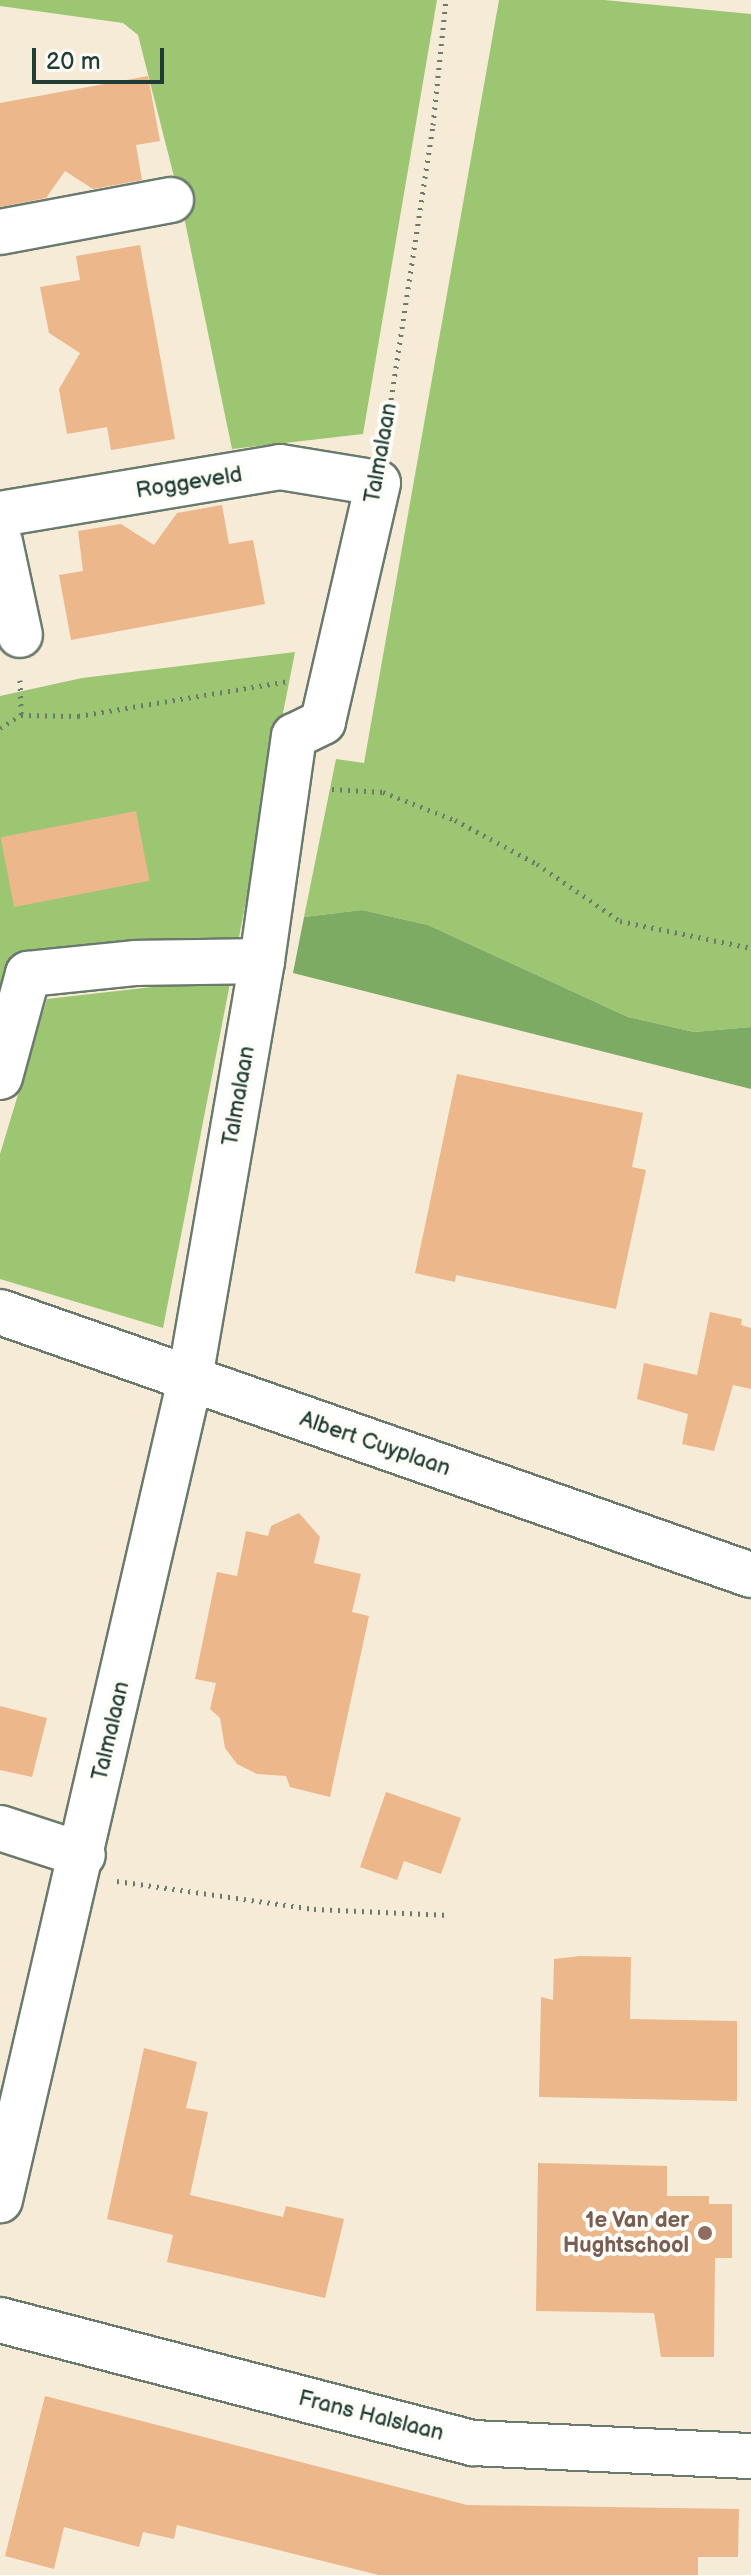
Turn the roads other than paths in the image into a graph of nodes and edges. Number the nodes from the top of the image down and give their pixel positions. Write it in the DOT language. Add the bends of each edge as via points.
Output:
graph roads {
  1 [pos="171,200"];
  2 [pos="0,232"];
  3 [pos="378,483"];
  4 [pos="0,514"];
  5 [pos="0,542"];
  6 [pos="20,635"];
  7 [pos="262,961"];
  8 [pos="0,1077"];
  9 [pos="0,1312"];
  10 [pos="190,1380"];
  11 [pos="751,1575"];
  12 [pos="0,1828"];
  13 [pos="83,1855"];
  14 [pos="0,2200"];
  15 [pos="0,2320"];
  16 [pos="751,2456"];
  1 -- 2 [label="street"];
  3 -- 4 [label="street, Roggeveld" via="280,467"];
  3 -- 7 [label="street, Talmalaan" via="323,722 294,736"];
  5 -- 6 [label="street"];
  7 -- 8 [label="street" via="136,963 28,974"];
  7 -- 10 [label="street, Talmalaan"];
  9 -- 10 [label="street, Albert Cuyplaan"];
  10 -- 11 [label="street, Albert Cuyplaan"];
  10 -- 13 [label="street, Talmalaan"];
  12 -- 13 [label="street"];
  13 -- 14 [label="street, Talmalaan"];
  15 -- 16 [label="street, Frans Halslaan" via="473,2443"];
}
